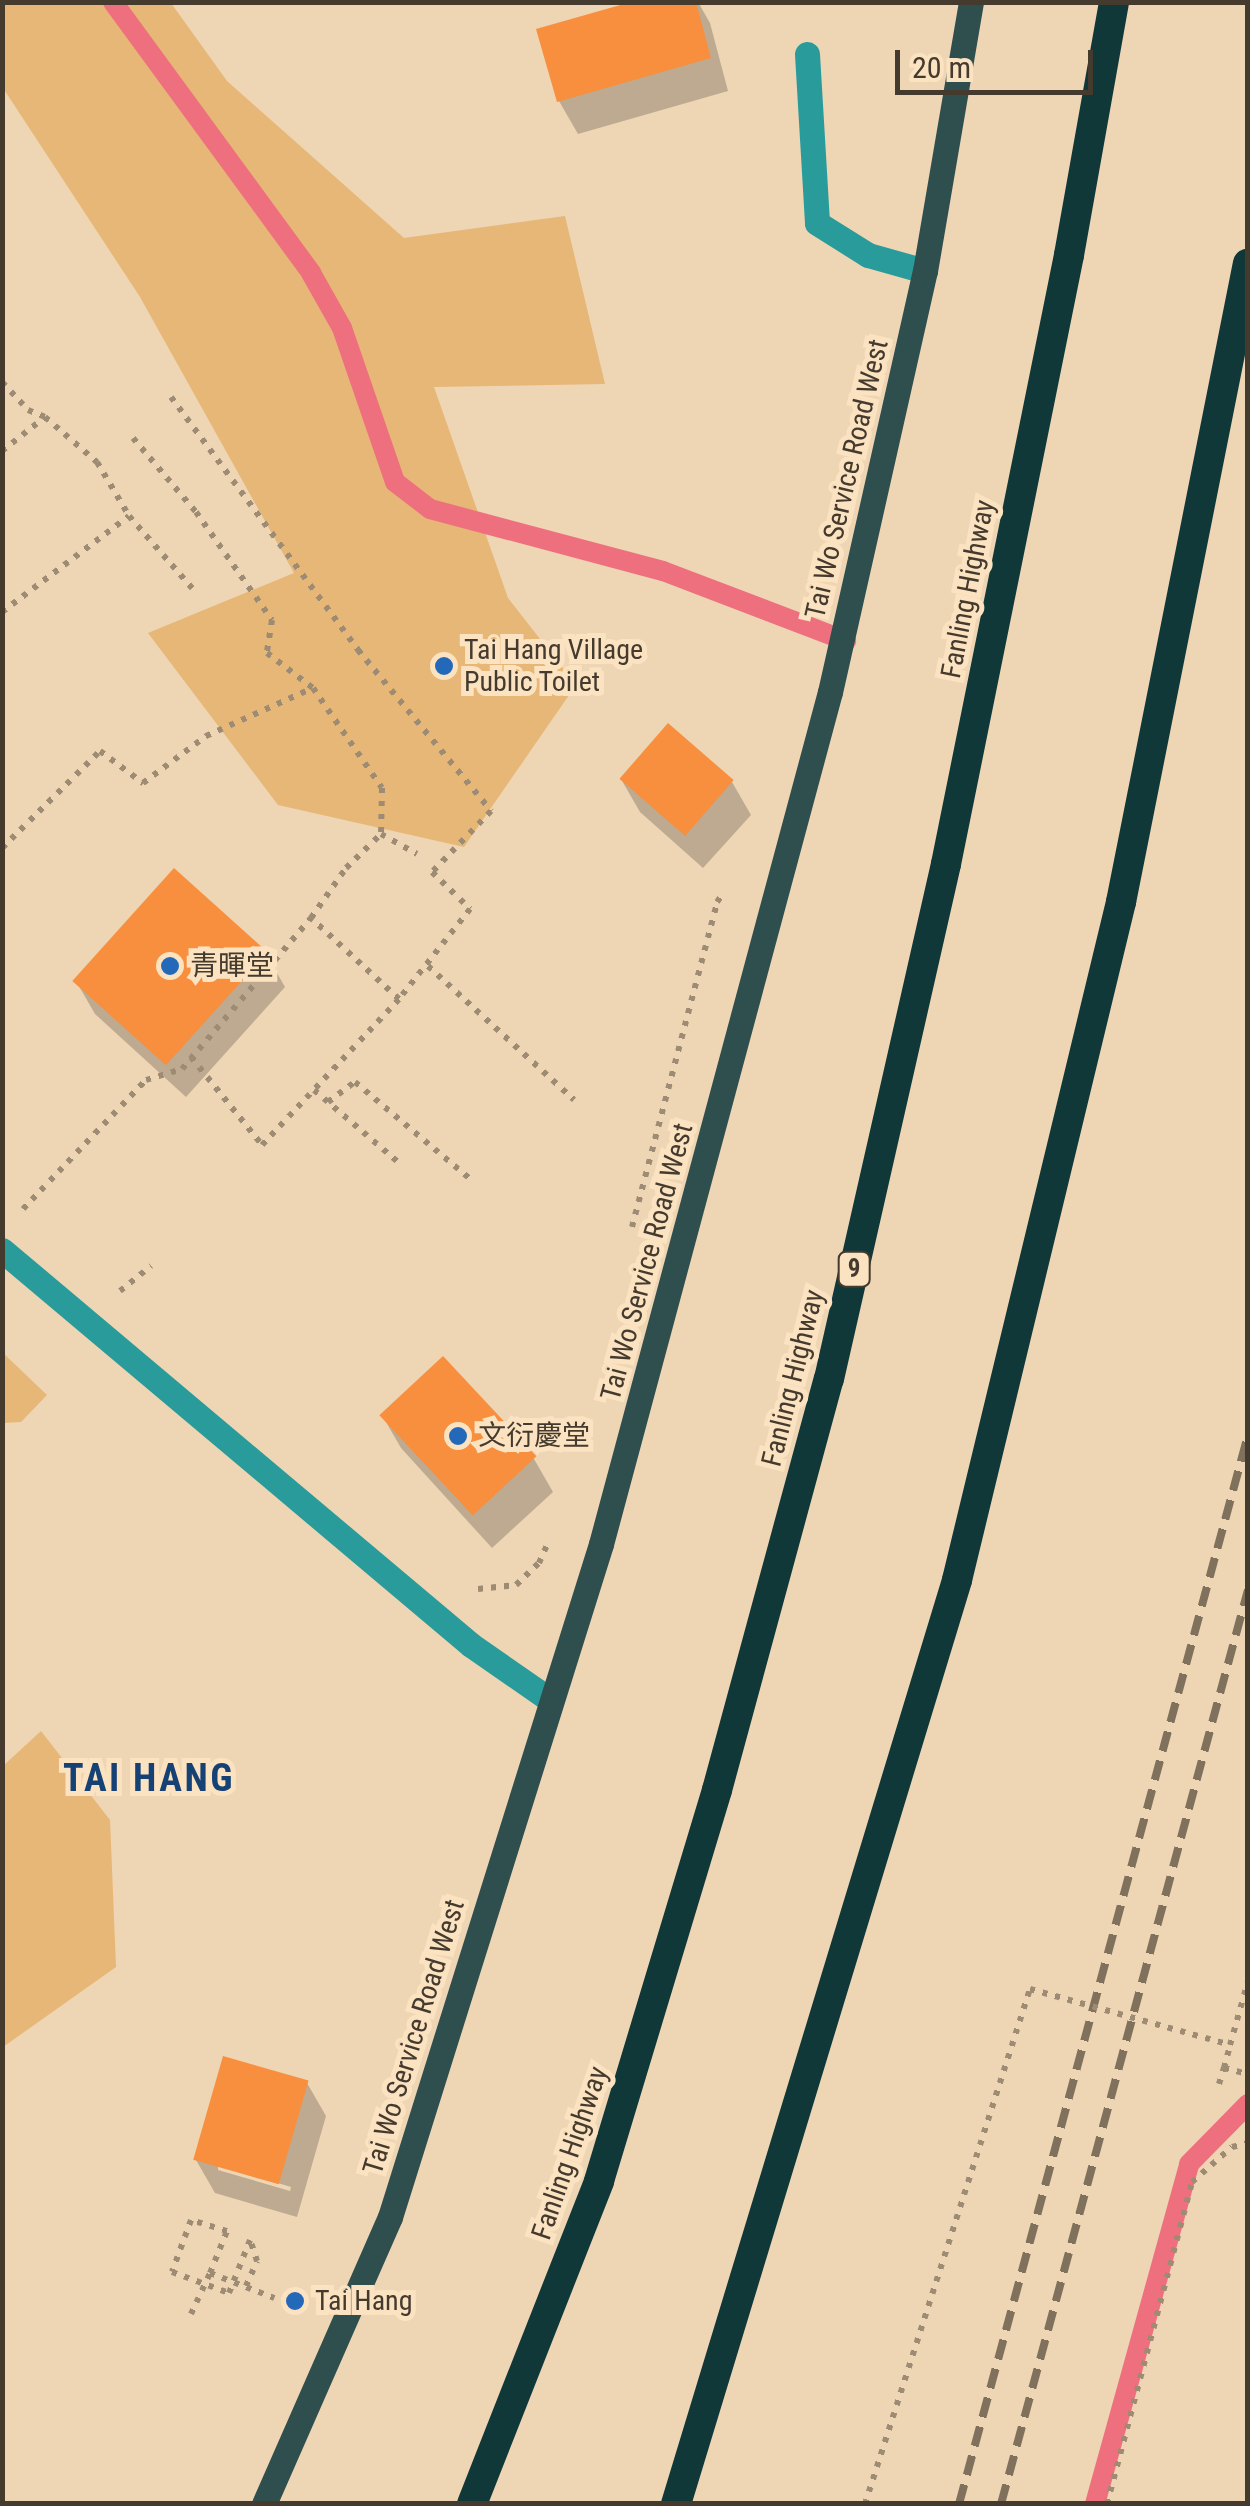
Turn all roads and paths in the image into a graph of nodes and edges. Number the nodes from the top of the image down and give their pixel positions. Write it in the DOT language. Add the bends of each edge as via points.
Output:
graph roads {
  1 [pos="971,2"];
  2 [pos="1114,2"];
  3 [pos="807,54"];
  4 [pos="1248,264"];
  5 [pos="924,271"];
  6 [pos="2,382"];
  7 [pos="170,397"];
  8 [pos="44,418"];
  9 [pos="133,438"];
  10 [pos="2,451"];
  11 [pos="129,516"];
  12 [pos="192,588"];
  13 [pos="2,612"];
  14 [pos="313,688"];
  15 [pos="381,834"];
  16 [pos="2,848"];
  17 [pos="418,854"];
  18 [pos="726,889"];
  19 [pos="311,918"];
  20 [pos="428,966"];
  21 [pos="399,999"];
  22 [pos="191,1057"];
  23 [pos="314,1090"];
  24 [pos="574,1100"];
  25 [pos="328,1102"];
  26 [pos="398,1162"];
  27 [pos="469,1178"];
  28 [pos="18,1214"];
  29 [pos="628,1242"];
  30 [pos="2,1250"];
  31 [pos="550,1538"];
  32 [pos="461,1584"];
  33 [pos="550,1700"];
  34 [pos="1248,1982"];
  35 [pos="1230,2046"];
  36 [pos="1247,2073"];
  37 [pos="1248,2143"];
  38 [pos="210,2273"];
  39 [pos="246,2286"];
  40 [pos="274,2298"];
  41 [pos="191,2314"];
  42 [pos="264,2504"];
  43 [pos="472,2504"];
  44 [pos="676,2504"];
  45 [pos="865,2504"];
  46 [pos="1107,2504"];
  1 -- 5 [label="main road, Tai Wo Service Road West"];
  2 -- 43 [label="highway, Fanling Highway / 9" via="950,844 829,1378 717,1790 599,2181"];
  3 -- 5 [label="street" via="817,223 868,254"];
  4 -- 44 [label="highway" via="1121,902 957,1580"];
  5 -- 33 [label="main road, Tai Wo Service Road West" via="830,692 602,1544"];
  6 -- 8 [label="path"];
  7 -- 20 [label="path" via="358,650 491,811 432,872 470,910"];
  8 -- 10 [label="path"];
  8 -- 11 [label="path" via="98,462"];
  9 -- 14 [label="path" via="196,512 272,620 267,652"];
  11 -- 12 [label="path"];
  11 -- 13 [label="path"];
  14 -- 15 [label="path" via="382,788"];
  14 -- 16 [label="path" via="206,736 143,783 100,751"];
  15 -- 17 [label="path"];
  15 -- 19 [label="path" via="346,868"];
  18 -- 29 [label="path" via="717,902"];
  19 -- 21 [label="path"];
  19 -- 22 [label="path"];
  20 -- 21 [label="path"];
  20 -- 24 [label="path"];
  21 -- 23 [label="path"];
  22 -- 23 [label="path" via="262,1144"];
  22 -- 28 [label="path" via="182,1069 146,1080"];
  23 -- 25 [label="path"];
  25 -- 26 [label="path"];
  25 -- 27 [label="path" via="356,1082"];
  30 -- 33 [label="street" via="471,1645"];
  31 -- 32 [label="path" via="540,1563 516,1585 474,1590"];
  33 -- 42 [label="main road, Tai Wo Service Road West" via="390,2217"];
  34 -- 35 [label="path, bridge"];
  35 -- 36 [label="path" via="1219,2084 1224,2068"];
  35 -- 45 [label="path, bridge" via="1030,1989"];
  37 -- 46 [label="path" via="1232,2147 1192,2182"];
  38 -- 39 [label="path"];
  38 -- 39 [label="path, bridge" via="228,2231 191,2220 172,2272 230,2292 250,2240 257,2261"];
  38 -- 41 [label="path"];
  39 -- 40 [label="path"];
}
